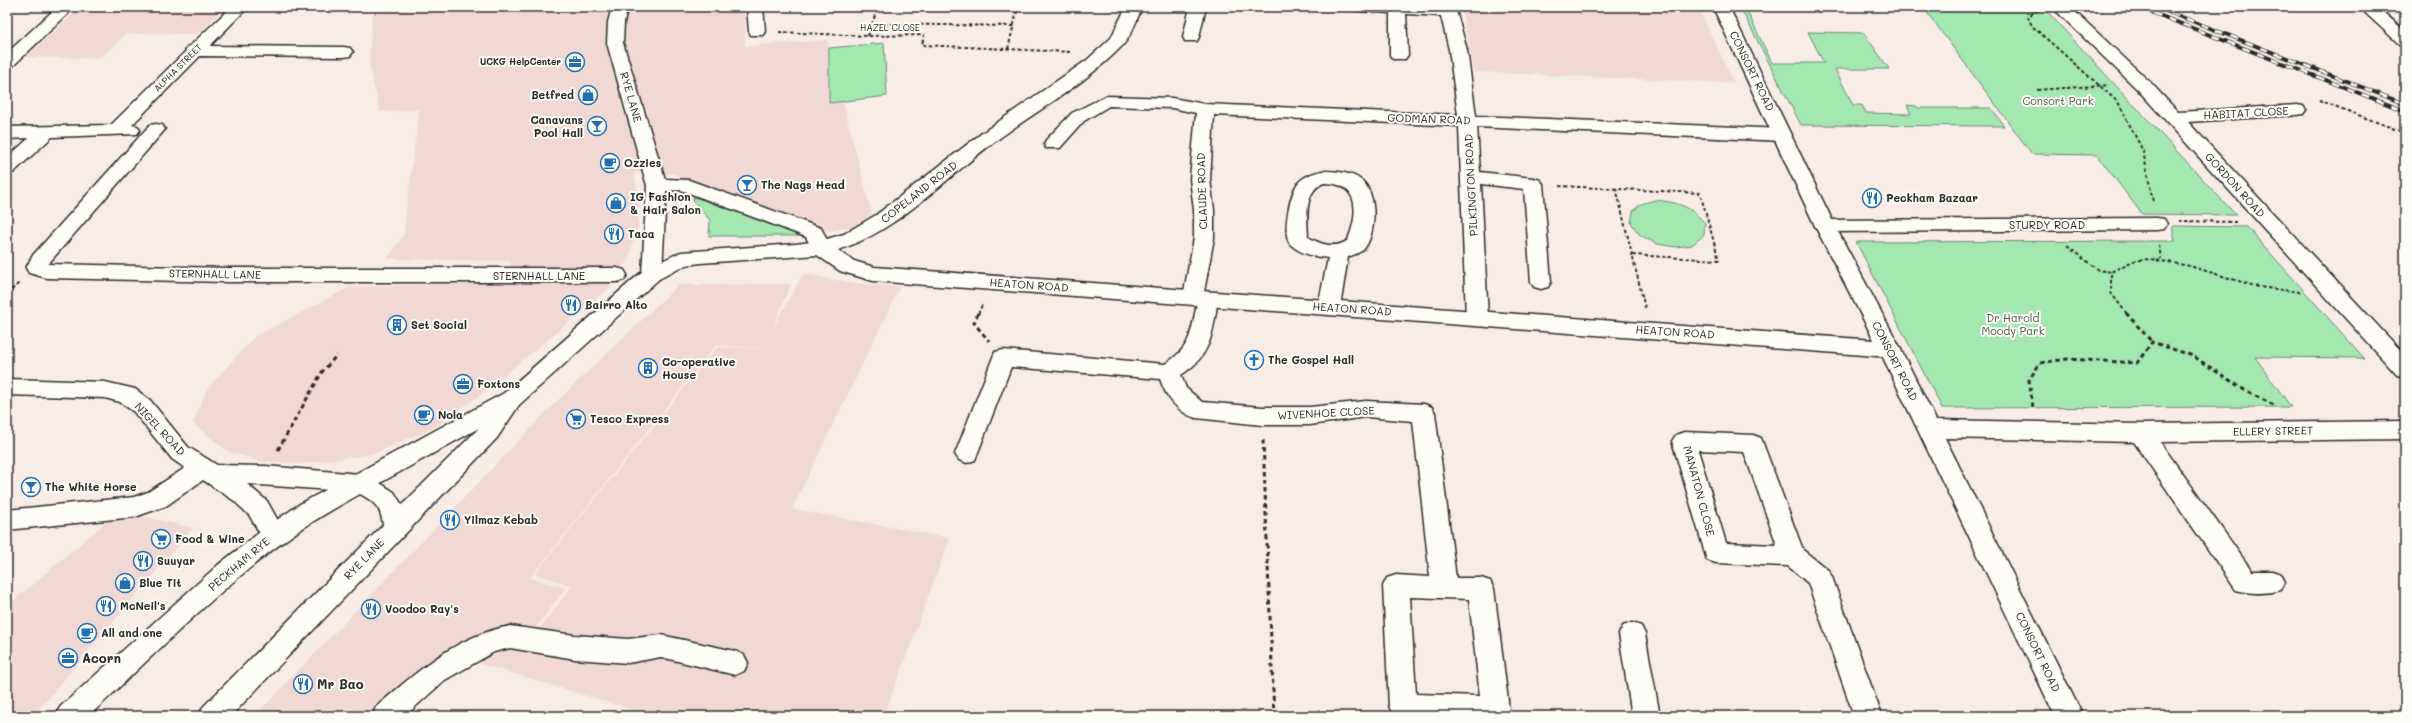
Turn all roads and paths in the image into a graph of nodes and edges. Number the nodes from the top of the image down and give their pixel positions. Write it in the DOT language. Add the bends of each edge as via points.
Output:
graph roads {
  1 [pos="67,7"];
  2 [pos="240,7"];
  3 [pos="620,7"];
  4 [pos="754,7"];
  5 [pos="878,7"];
  6 [pos="1018,7"];
  7 [pos="1134,7"];
  8 [pos="1198,7"];
  9 [pos="1357,7"];
  10 [pos="1721,7"];
  11 [pos="2044,7"];
  12 [pos="2060,7"];
  13 [pos="2367,7"];
  14 [pos="1398,9"];
  15 [pos="1447,9"];
  16 [pos="872,24"];
  17 [pos="1014,26"];
  18 [pos="757,31"];
  19 [pos="868,36"];
  20 [pos="1191,37"];
  21 [pos="2405,40"];
  22 [pos="1008,49"];
  23 [pos="194,51"];
  24 [pos="344,52"];
  25 [pos="1399,55"];
  26 [pos="1075,56"];
  27 [pos="7,62"];
  28 [pos="2099,84"];
  29 [pos="2144,86"];
  30 [pos="2037,90"];
  31 [pos="1205,109"];
  32 [pos="2297,110"];
  33 [pos="2172,118"];
  34 [pos="1468,120"];
  35 [pos="116,130"];
  36 [pos="48,132"];
  37 [pos="7,133"];
  38 [pos="2405,133"];
  39 [pos="1784,135"];
  40 [pos="1053,144"];
  41 [pos="7,168"];
  42 [pos="1471,177"];
  43 [pos="1533,184"];
  44 [pos="657,186"];
  45 [pos="1616,188"];
  46 [pos="2269,222"];
  47 [pos="2157,224"];
  48 [pos="2049,225"];
  49 [pos="1825,226"];
  50 [pos="821,248"];
  51 [pos="1339,252"];
  52 [pos="1632,255"];
  53 [pos="2111,272"];
  54 [pos="652,274"];
  55 [pos="616,275"];
  56 [pos="1541,282"];
  57 [pos="2331,290"];
  58 [pos="1201,297"];
  59 [pos="983,303"];
  60 [pos="1329,307"];
  61 [pos="1477,318"];
  62 [pos="1650,330"];
  63 [pos="2152,342"];
  64 [pos="1890,349"];
  65 [pos="337,355"];
  66 [pos="1003,358"];
  67 [pos="2405,369"];
  68 [pos="1169,372"];
  69 [pos="7,387"];
  70 [pos="512,399"];
  71 [pos="1262,416"];
  72 [pos="1929,429"];
  73 [pos="2042,430"];
  74 [pos="2405,430"];
  75 [pos="2304,431"];
  76 [pos="2141,433"];
  77 [pos="967,454"];
  78 [pos="274,457"];
  79 [pos="208,471"];
  80 [pos="359,483"];
  81 [pos="7,520"];
  82 [pos="395,527"];
  83 [pos="274,535"];
  84 [pos="1793,556"];
  85 [pos="2272,582"];
  86 [pos="1444,588"];
  87 [pos="1632,634"];
  88 [pos="735,663"];
  89 [pos="70,716"];
  90 [pos="213,716"];
  91 [pos="386,716"];
  92 [pos="1274,716"];
  93 [pos="1646,716"];
  94 [pos="1868,716"];
  95 [pos="2069,716"];
  1 -- 27 [label="street"];
  2 -- 23 [label="street, ALPHA STREET"];
  3 -- 44 [label="street, RYE LANE" via="615,43"];
  4 -- 18 [label="street"];
  5 -- 16 [label="path"];
  6 -- 17 [label="path"];
  7 -- 50 [label="street, COPELAND ROAD" via="1118,40 1093,64 989,137 884,220 852,239"];
  8 -- 20 [label="street"];
  9 -- 14 [label="street"];
  10 -- 39 [label="street, CONSORT ROAD"];
  11 -- 28 [label="path" via="2032,11 2028,17 2032,26"];
  12 -- 29 [label="street, GORDON ROAD"];
  13 -- 21 [label="street"];
  14 -- 15 [label="street"];
  14 -- 25 [label="street"];
  15 -- 34 [label="street, PILKINGTON ROAD" via="1458,50"];
  16 -- 17 [label="path"];
  16 -- 19 [label="path"];
  17 -- 22 [label="path"];
  18 -- 19 [label="path, HAZEL CLOSE"];
  19 -- 22 [label="path, HAZEL CLOSE" via="924,35 922,45"];
  22 -- 26 [label="path, HAZEL CLOSE" via="1070,52"];
  23 -- 24 [label="street"];
  23 -- 35 [label="street, ALPHA STREET"];
  28 -- 29 [label="path"];
  28 -- 30 [label="path"];
  28 -- 47 [label="path" via="2118,102 2143,151"];
  29 -- 33 [label="street, GORDON ROAD"];
  31 -- 34 [label="street, GODMAN ROAD"];
  31 -- 40 [label="street, GODMAN ROAD" via="1172,103 1106,101 1078,117"];
  31 -- 58 [label="street, CLAUDE ROAD" via="1200,179 1204,210"];
  32 -- 33 [label="street, HABITAT CLOSE"];
  32 -- 38 [label="path, HABITAT CLOSE" via="2314,98"];
  33 -- 46 [label="street, GORDON ROAD"];
  34 -- 39 [label="street, GODMAN ROAD"];
  34 -- 42 [label="street, PILKINGTON ROAD"];
  35 -- 36 [label="street"];
  35 -- 55 [label="street, STERNHALL LANE" via="156,129 40,260 36,268 47,271 204,274"];
  36 -- 37 [label="street"];
  36 -- 41 [label="street"];
  39 -- 49 [label="street, CONSORT ROAD"];
  42 -- 43 [label="street"];
  42 -- 61 [label="street, PILKINGTON ROAD"];
  43 -- 45 [label="path"];
  43 -- 56 [label="street"];
  44 -- 50 [label="street" via="682,184 814,233"];
  44 -- 54 [label="street, RYE LANE"];
  45 -- 52 [label="path"];
  45 -- 52 [label="path" via="1700,193 1719,260"];
  46 -- 47 [label="path" via="2170,221"];
  46 -- 57 [label="street, GORDON ROAD"];
  47 -- 48 [label="street, STURDY ROAD"];
  48 -- 49 [label="street, STURDY ROAD"];
  48 -- 53 [label="path" via="2072,252 2098,270"];
  49 -- 64 [label="street, CONSORT ROAD"];
  50 -- 54 [label="street, COPELAND ROAD" via="681,259"];
  50 -- 58 [label="street, HEATON ROAD" via="846,266 873,274"];
  51 -- 60 [label="street"];
  52 -- 62 [label="path"];
  53 -- 57 [label="path" via="2133,261 2161,259 2241,283 2291,292"];
  53 -- 63 [label="path" via="2111,293"];
  54 -- 70 [label="street, RYE LANE"];
  57 -- 67 [label="street, GORDON ROAD"];
  58 -- 60 [label="street, HEATON ROAD"];
  58 -- 68 [label="street" via="1201,340 1188,360"];
  59 -- 66 [label="path" via="974,323"];
  60 -- 61 [label="street, HEATON ROAD"];
  61 -- 62 [label="street, HEATON ROAD"];
  62 -- 64 [label="street, HEATON ROAD"];
  63 -- 73 [label="path" via="2137,363 2066,359 2040,363 2029,380 2032,406"];
  63 -- 75 [label="path" via="2193,356 2249,393 2286,411"];
  64 -- 72 [label="street, CONSORT ROAD"];
  65 -- 78 [label="path" via="322,372"];
  66 -- 68 [label="street"];
  66 -- 77 [label="street"];
  68 -- 71 [label="street, WIVENHOE CLOSE" via="1176,392 1196,410"];
  69 -- 79 [label="street, NIGEL ROAD" via="105,390 126,395 142,406 180,453"];
  70 -- 80 [label="street, RYE LANE"];
  70 -- 82 [label="street, RYE LANE" via="489,432"];
  71 -- 86 [label="street, WIVENHOE CLOSE" via="1310,416 1366,409 1424,413"];
  71 -- 92 [label="path"];
  72 -- 73 [label="street, ELLERY STREET"];
  72 -- 95 [label="street, CONSORT ROAD"];
  73 -- 76 [label="street, ELLERY STREET"];
  74 -- 75 [label="street, ELLERY STREET"];
  75 -- 76 [label="street, ELLERY STREET"];
  76 -- 85 [label="street" via="2245,582"];
  79 -- 80 [label="street"];
  79 -- 81 [label="street" via="157,499 135,507"];
  79 -- 83 [label="street, PECKHAM RYE" via="242,493 258,508"];
  80 -- 82 [label="street" via="389,501 394,512"];
  80 -- 83 [label="street, RYE LANE" via="309,511"];
  82 -- 90 [label="street, RYE LANE"];
  83 -- 89 [label="street, PECKHAM RYE" via="227,572"];
  84 -- 84 [label="street, MANATON CLOSE" via="1716,553 1684,441 1753,444"];
  84 -- 94 [label="street" via="1819,577"];
  86 -- 86 [label="street" via="1396,586 1403,706 1494,709 1481,589"];
  87 -- 93 [label="street"];
  88 -- 91 [label="street" via="661,646 628,651 575,647 510,637 489,641 466,652 435,672"];
}
